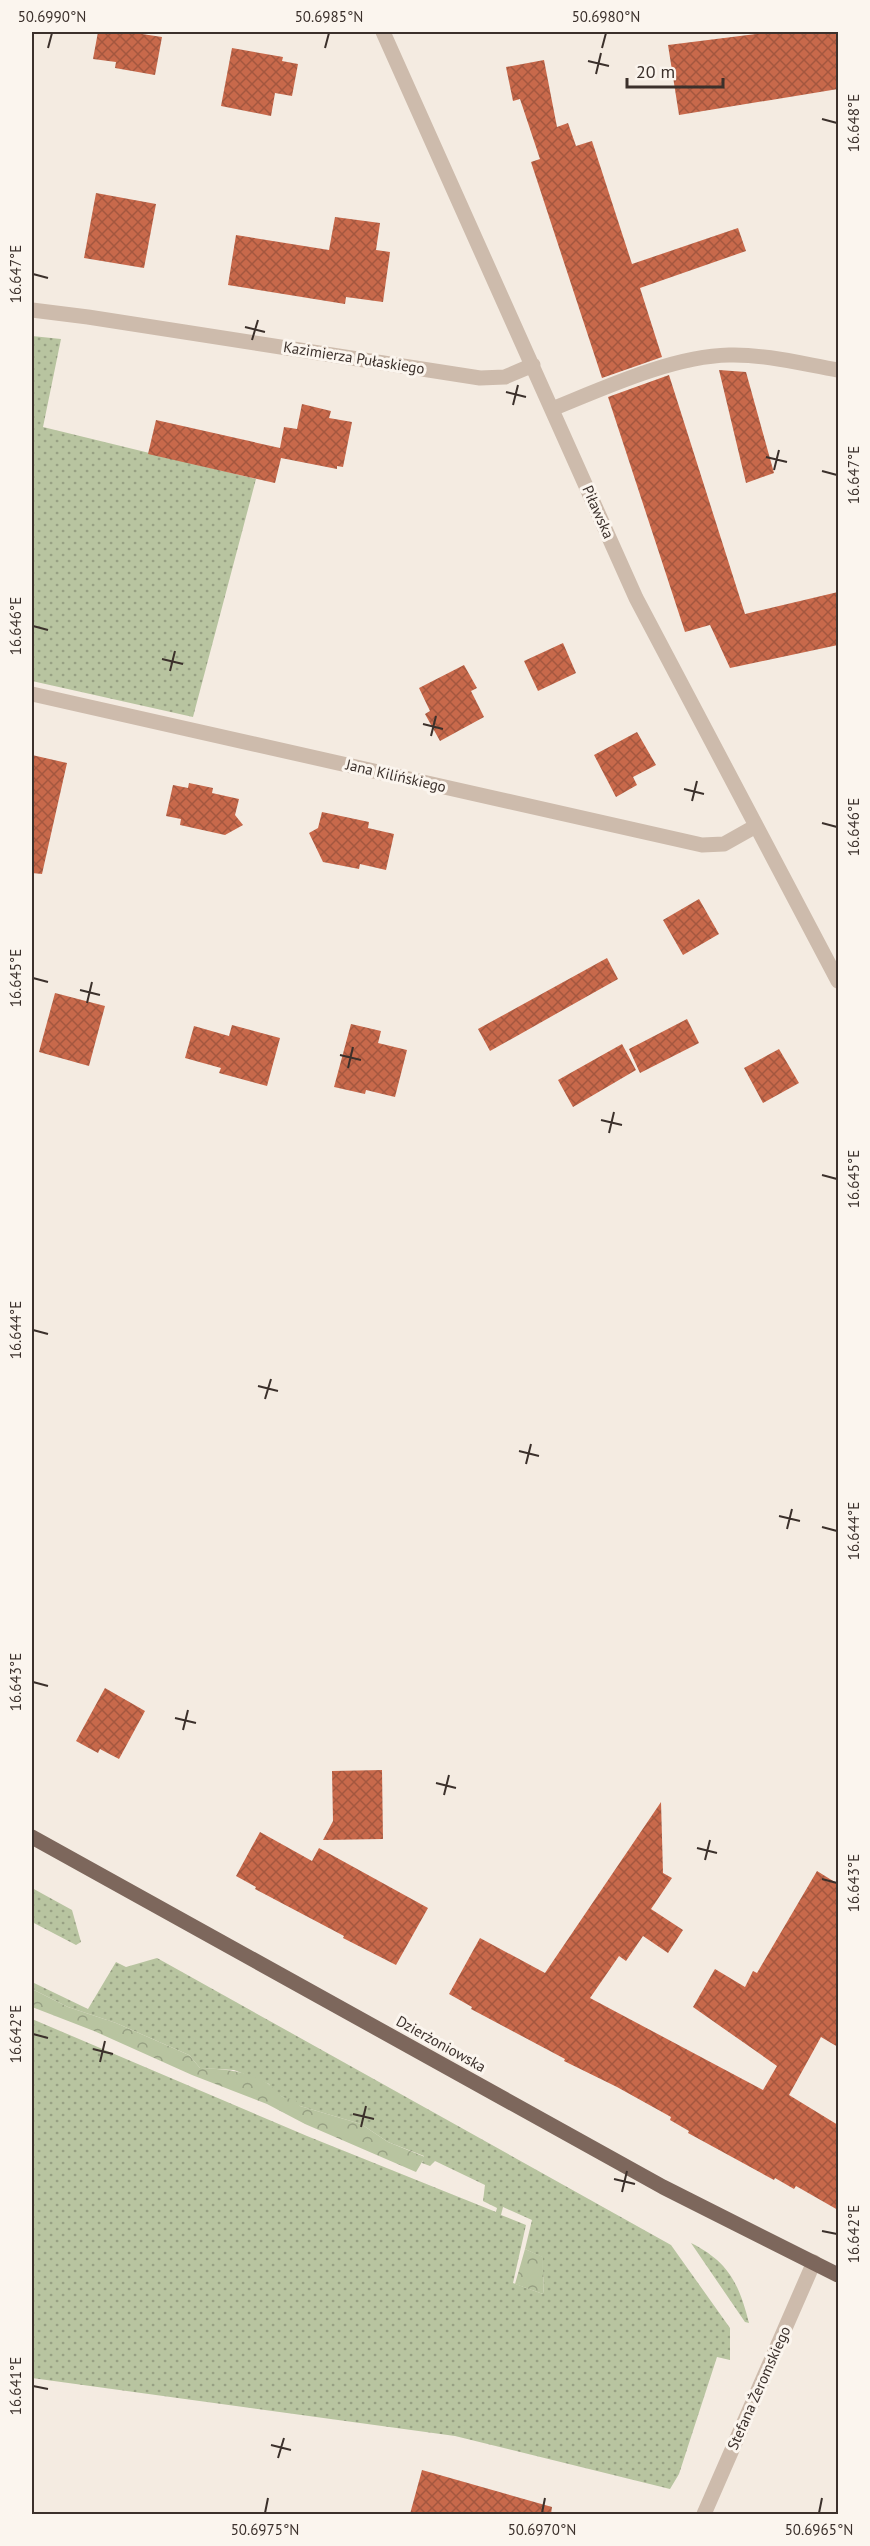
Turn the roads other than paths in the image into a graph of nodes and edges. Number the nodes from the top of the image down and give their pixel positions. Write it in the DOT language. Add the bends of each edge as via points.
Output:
graph roads {
  1 [pos="383,32"];
  2 [pos="32,310"];
  3 [pos="533,365"];
  4 [pos="838,370"];
  5 [pos="552,409"];
  6 [pos="32,694"];
  7 [pos="756,826"];
  8 [pos="838,981"];
  9 [pos="32,1837"];
  10 [pos="814,2262"];
  11 [pos="838,2275"];
  12 [pos="704,2514"];
  1 -- 3 [label="street, Piławska"];
  2 -- 3 [label="street, Kazimierza Pułaskiego" via="480,378 505,377"];
  3 -- 5 [label="street, Piławska"];
  4 -- 5 [label="street" via="743,355 720,356 672,365"];
  5 -- 7 [label="street, Piławska" via="636,598"];
  6 -- 7 [label="street, Jana Kilińskiego" via="702,844 724,844"];
  7 -- 8 [label="street, Piławska"];
  9 -- 10 [label="main road, Dzierżoniowska" via="663,2187"];
  10 -- 11 [label="main road, Dzierżoniowska"];
  10 -- 12 [label="street, Stefana Żeromskiego"];
}
